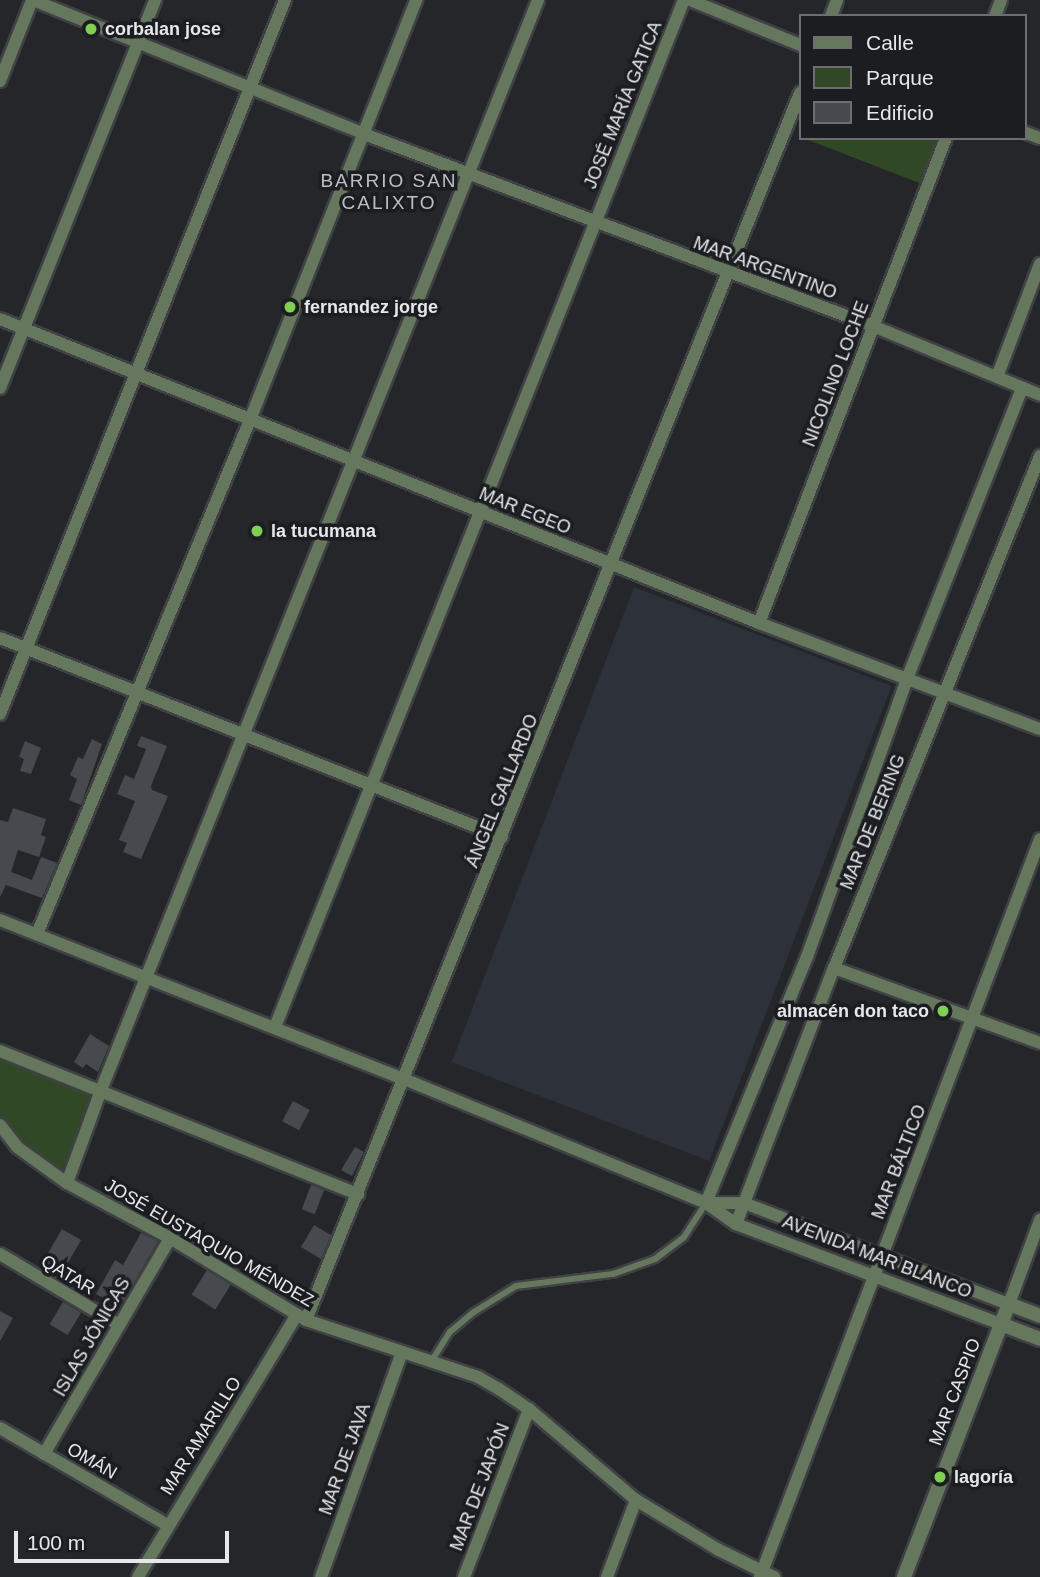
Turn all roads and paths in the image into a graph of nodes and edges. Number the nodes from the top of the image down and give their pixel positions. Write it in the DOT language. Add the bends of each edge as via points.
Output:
graph roads {
  1 [pos="32,0"];
  2 [pos="155,0"];
  3 [pos="285,0"];
  4 [pos="416,0"];
  5 [pos="538,0"];
  6 [pos="684,0"];
  7 [pos="691,0"];
  8 [pos="138,41"];
  9 [pos="799,45"];
  10 [pos="0,81"];
  11 [pos="250,88"];
  12 [pos="799,96"];
  13 [pos="364,134"];
  14 [pos="945,140"];
  15 [pos="468,174"];
  16 [pos="595,223"];
  17 [pos="1040,264"];
  18 [pos="728,274"];
  19 [pos="0,319"];
  20 [pos="873,326"];
  21 [pos="24,328"];
  22 [pos="135,373"];
  23 [pos="997,377"];
  24 [pos="1022,387"];
  25 [pos="0,388"];
  26 [pos="1040,395"];
  27 [pos="250,420"];
  28 [pos="1040,456"];
  29 [pos="353,461"];
  30 [pos="482,512"];
  31 [pos="612,564"];
  32 [pos="759,623"];
  33 [pos="0,638"];
  34 [pos="26,648"];
  35 [pos="907,679"];
  36 [pos="139,691"];
  37 [pos="943,693"];
  38 [pos="0,714"];
  39 [pos="1040,729"];
  40 [pos="245,735"];
  41 [pos="371,786"];
  42 [pos="502,837"];
  43 [pos="1040,839"];
  44 [pos="0,920"];
  45 [pos="37,934"];
  46 [pos="834,968"];
  47 [pos="146,980"];
  48 [pos="974,1019"];
  49 [pos="275,1027"];
  50 [pos="1040,1043"];
  51 [pos="0,1051"];
  52 [pos="404,1079"];
  53 [pos="101,1090"];
  54 [pos="0,1125"];
  55 [pos="67,1183"];
  56 [pos="358,1194"];
  57 [pos="706,1203"];
  58 [pos="744,1203"];
  59 [pos="1040,1220"];
  60 [pos="736,1224"];
  61 [pos="170,1238"];
  62 [pos="0,1254"];
  63 [pos="881,1257"];
  64 [pos="873,1277"];
  65 [pos="1009,1304"];
  66 [pos="1040,1316"];
  67 [pos="301,1317"];
  68 [pos="119,1325"];
  69 [pos="1001,1325"];
  70 [pos="1040,1339"];
  71 [pos="402,1352"];
  72 [pos="431,1362"];
  73 [pos="529,1409"];
  74 [pos="0,1428"];
  75 [pos="44,1454"];
  76 [pos="636,1500"];
  77 [pos="167,1525"];
  78 [pos="765,1575"];
  79 [pos="138,1577"];
  80 [pos="321,1577"];
  81 [pos="464,1577"];
  82 [pos="607,1577"];
  83 [pos="904,1577"];
  1 -- 8 [label="street, MAR ARGENTINO"];
  1 -- 10 [label="street"];
  2 -- 8 [label="street"];
  3 -- 11 [label="street"];
  4 -- 13 [label="street"];
  5 -- 15 [label="street"];
  6 -- 16 [label="street, JOSÉ MARÍA GATICA"];
  7 -- 9 [label="street"];
  8 -- 11 [label="street, MAR ARGENTINO"];
  8 -- 21 [label="street"];
  11 -- 13 [label="street, MAR ARGENTINO"];
  11 -- 22 [label="street"];
  12 -- 18 [label="street, ÁNGEL GALLARDO"];
  13 -- 15 [label="street, MAR ARGENTINO"];
  13 -- 27 [label="street"];
  14 -- 20 [label="street, NICOLINO LOCHE"];
  15 -- 16 [label="street, MAR ARGENTINO"];
  15 -- 29 [label="street"];
  16 -- 18 [label="street, MAR ARGENTINO"];
  16 -- 30 [label="street, JOSÉ MARÍA GATICA"];
  17 -- 23 [label="street"];
  18 -- 20 [label="street, MAR ARGENTINO"];
  18 -- 31 [label="street, ÁNGEL GALLARDO"];
  19 -- 21 [label="street, MAR EGEO"];
  20 -- 23 [label="street, MAR ARGENTINO"];
  20 -- 32 [label="street, NICOLINO LOCHE"];
  21 -- 22 [label="street, MAR EGEO"];
  21 -- 25 [label="street"];
  22 -- 27 [label="street, MAR EGEO"];
  22 -- 34 [label="street"];
  23 -- 24 [label="street, MAR ARGENTINO"];
  24 -- 26 [label="street, MAR ARGENTINO"];
  24 -- 35 [label="street"];
  27 -- 29 [label="street, MAR EGEO"];
  27 -- 36 [label="street"];
  28 -- 37 [label="street, MAR DE BERING"];
  29 -- 30 [label="street, MAR EGEO"];
  29 -- 40 [label="street"];
  30 -- 31 [label="street, MAR EGEO"];
  30 -- 41 [label="street, JOSÉ MARÍA GATICA"];
  31 -- 32 [label="street, MAR EGEO"];
  31 -- 42 [label="street, ÁNGEL GALLARDO"];
  32 -- 35 [label="street, MAR EGEO"];
  33 -- 34 [label="street"];
  34 -- 36 [label="street"];
  34 -- 38 [label="street"];
  35 -- 37 [label="street, MAR EGEO"];
  35 -- 57 [label="street" via="807,957"];
  36 -- 40 [label="street"];
  36 -- 45 [label="street"];
  37 -- 39 [label="street, MAR EGEO"];
  37 -- 46 [label="street, MAR DE BERING"];
  40 -- 41 [label="street"];
  40 -- 47 [label="street"];
  41 -- 42 [label="street"];
  41 -- 49 [label="street, JOSÉ MARÍA GATICA"];
  42 -- 52 [label="street, ÁNGEL GALLARDO"];
  43 -- 48 [label="street, MAR BÁLTICO"];
  44 -- 45 [label="street"];
  45 -- 47 [label="street"];
  46 -- 48 [label="street"];
  46 -- 58 [label="street, MAR DE BERING"];
  47 -- 49 [label="street"];
  47 -- 53 [label="street"];
  48 -- 50 [label="street"];
  48 -- 63 [label="street, MAR BÁLTICO"];
  49 -- 52 [label="street"];
  51 -- 53 [label="street"];
  52 -- 56 [label="street, ÁNGEL GALLARDO"];
  52 -- 57 [label="street"];
  53 -- 55 [label="street"];
  53 -- 56 [label="street"];
  54 -- 55 [label="street, JOSÉ EUSTAQUIO MÉNDEZ" via="26,1155"];
  55 -- 61 [label="street, JOSÉ EUSTAQUIO MÉNDEZ"];
  56 -- 67 [label="street, ÁNGEL GALLARDO"];
  57 -- 58 [label="street"];
  57 -- 60 [label="street, AVENIDA MAR BLANCO"];
  57 -- 72 [label="lane" via="684,1237 655,1259 613,1274 516,1286 450,1332"];
  58 -- 60 [label="street, MAR DE BERING"];
  58 -- 63 [label="street, AVENIDA MAR BLANCO"];
  59 -- 65 [label="street, MAR CASPIO"];
  60 -- 64 [label="street, AVENIDA MAR BLANCO"];
  61 -- 67 [label="street, JOSÉ EUSTAQUIO MÉNDEZ"];
  61 -- 68 [label="street, ISLAS JÓNICAS"];
  62 -- 68 [label="street, QATAR"];
  63 -- 64 [label="street, MAR BÁLTICO"];
  63 -- 65 [label="street, AVENIDA MAR BLANCO"];
  64 -- 69 [label="street, AVENIDA MAR BLANCO"];
  64 -- 78 [label="street, MAR BÁLTICO"];
  65 -- 66 [label="street, AVENIDA MAR BLANCO"];
  65 -- 69 [label="street, MAR CASPIO"];
  67 -- 71 [label="street, JOSÉ EUSTAQUIO MÉNDEZ"];
  67 -- 77 [label="street, MAR AMARILLO"];
  68 -- 75 [label="street, ISLAS JÓNICAS"];
  69 -- 70 [label="street, AVENIDA MAR BLANCO"];
  69 -- 83 [label="street, MAR CASPIO"];
  71 -- 72 [label="street, JOSÉ EUSTAQUIO MÉNDEZ"];
  71 -- 80 [label="street, MAR DE JAVA"];
  72 -- 73 [label="street, JOSÉ EUSTAQUIO MÉNDEZ" via="478,1377"];
  73 -- 76 [label="street, JOSÉ EUSTAQUIO MÉNDEZ"];
  73 -- 81 [label="street, MAR DE JAPÓN"];
  74 -- 75 [label="street, OMÁN"];
  75 -- 77 [label="street, OMÁN"];
  76 -- 78 [label="street, JOSÉ EUSTAQUIO MÉNDEZ"];
  76 -- 82 [label="street"];
  77 -- 79 [label="street, MAR AMARILLO"];
}
